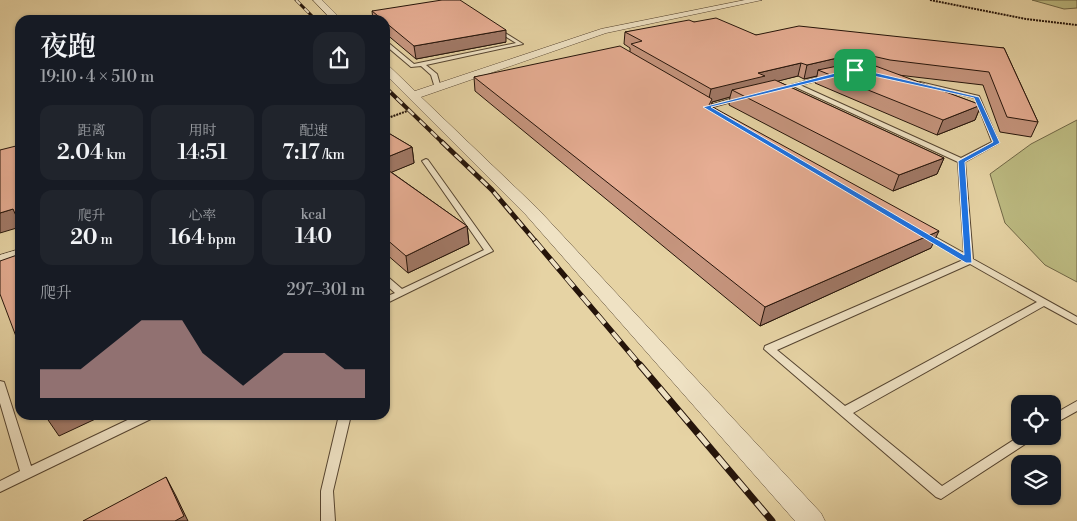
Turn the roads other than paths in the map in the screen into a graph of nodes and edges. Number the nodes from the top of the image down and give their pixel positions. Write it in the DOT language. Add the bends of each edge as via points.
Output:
graph roads {
  1 [pos="317,0"];
  2 [pos="758,0"];
  3 [pos="332,15"];
  4 [pos="490,25"];
  5 [pos="390,46"];
  6 [pos="422,64"];
  7 [pos="390,73"];
  8 [pos="838,74"];
  9 [pos="911,82"];
  10 [pos="438,88"];
  11 [pos="750,96"];
  12 [pos="417,101"];
  13 [pos="714,112"];
  14 [pos="426,161"];
  15 [pos="961,161"];
  16 [pos="920,233"];
  17 [pos="15,256"];
  18 [pos="0,261"];
  19 [pos="969,261"];
  20 [pos="390,283"];
  21 [pos="401,293"];
  22 [pos="390,298"];
  23 [pos="1043,303"];
  24 [pos="1077,322"];
  25 [pos="0,385"];
  26 [pos="1077,405"];
  27 [pos="845,412"];
  28 [pos="1061,415"];
  29 [pos="139,420"];
  30 [pos="344,420"];
  31 [pos="1015,445"];
  32 [pos="27,474"];
  33 [pos="0,487"];
  34 [pos="328,521"];
  35 [pos="812,521"];
  1 -- 3 [label="street"];
  2 -- 10 [label="street" via="604,31"];
  4 -- 6 [label="lane" via="520,44"];
  5 -- 6 [label="lane" via="413,66"];
  6 -- 10 [label="lane" via="434,74"];
  7 -- 12 [label="street"];
  8 -- 15 [label="lane" via="789,86"];
  9 -- 15 [label="lane" via="977,97 996,143"];
  10 -- 12 [label="street"];
  11 -- 13 [label="lane" via="703,105"];
  12 -- 35 [label="street" via="532,212"];
  14 -- 21 [label="lane" via="488,251"];
  15 -- 19 [label="lane"];
  16 -- 19 [label="lane"];
  17 -- 18 [label="street"];
  19 -- 23 [label="lane"];
  19 -- 27 [label="lane" via="769,349"];
  20 -- 21 [label="lane"];
  21 -- 22 [label="lane"];
  23 -- 24 [label="lane"];
  23 -- 27 [label="lane"];
  25 -- 32 [label="lane"];
  26 -- 28 [label="lane"];
  27 -- 31 [label="lane" via="941,493"];
  29 -- 32 [label="lane"];
  30 -- 34 [label="lane" via="327,491"];
  32 -- 33 [label="lane"];
}
